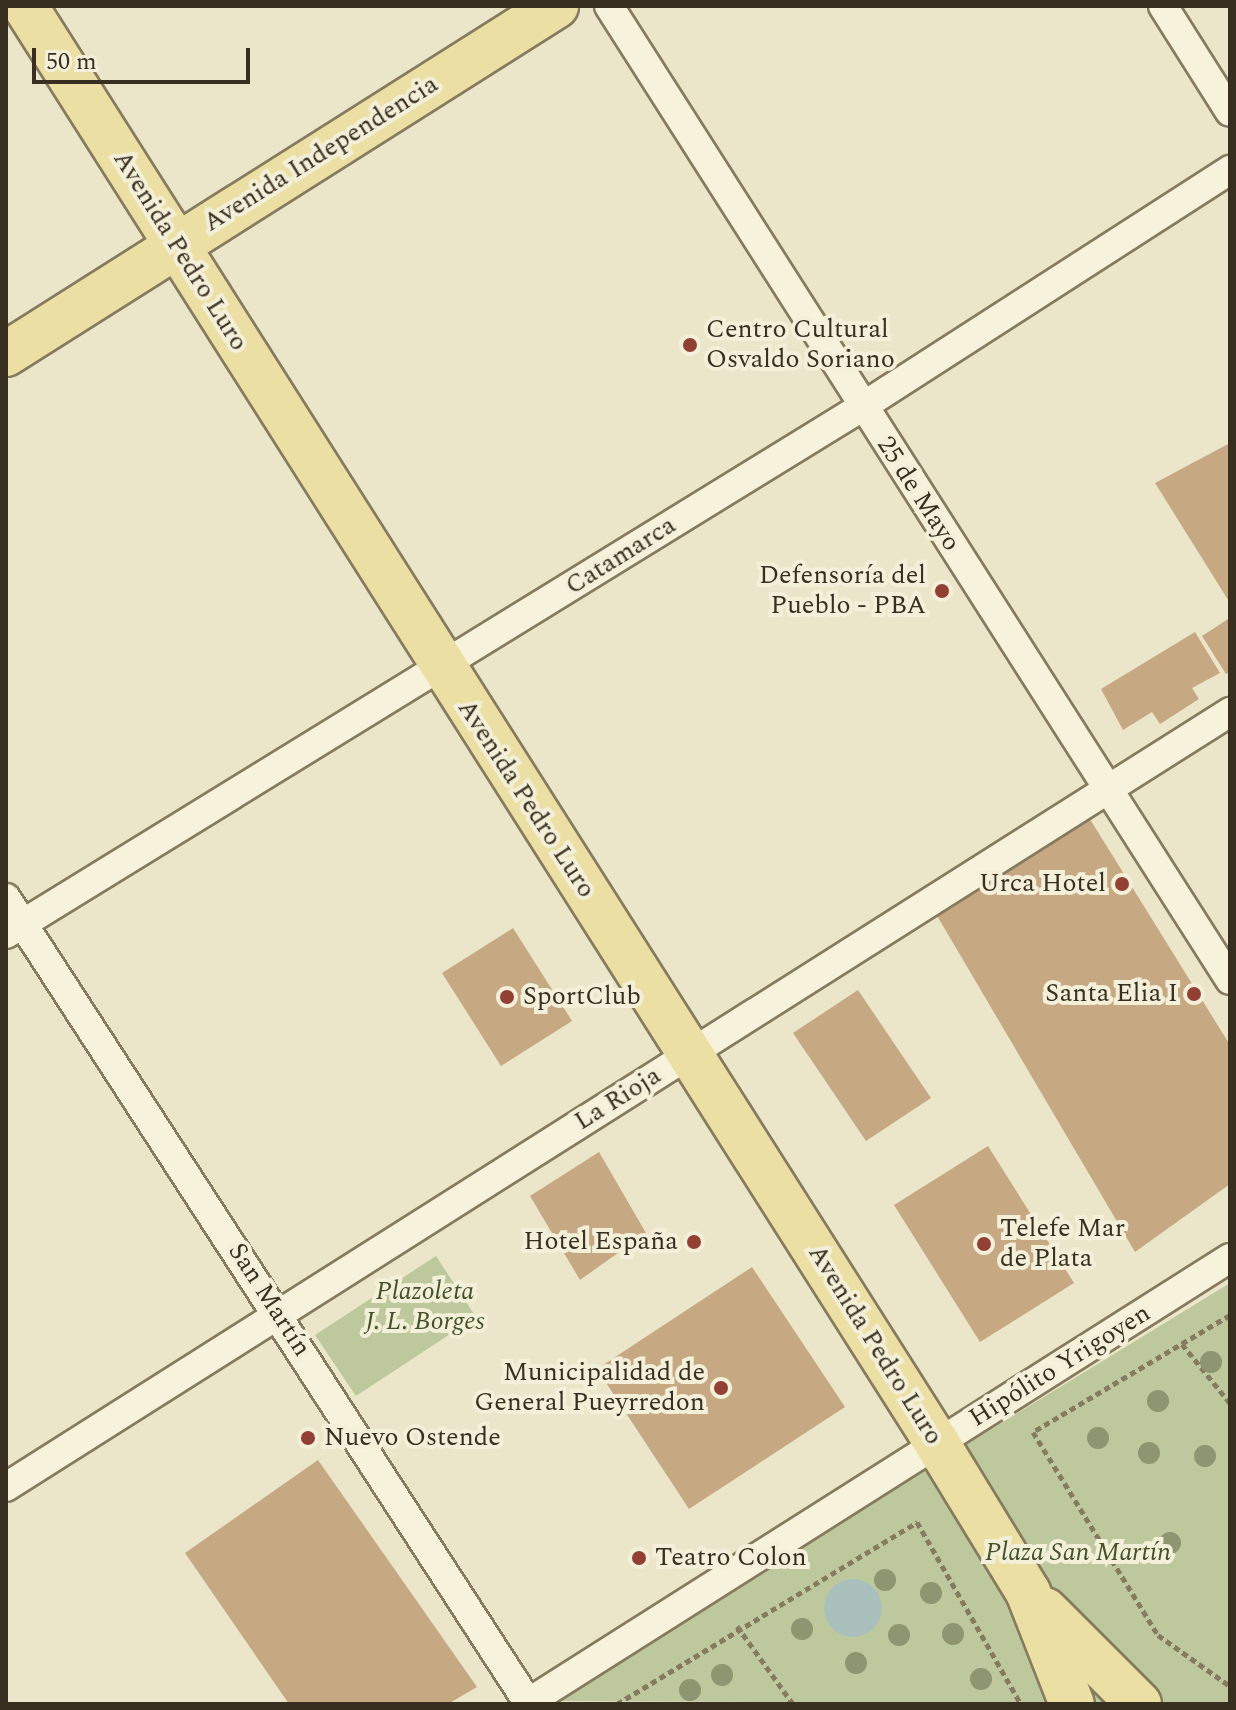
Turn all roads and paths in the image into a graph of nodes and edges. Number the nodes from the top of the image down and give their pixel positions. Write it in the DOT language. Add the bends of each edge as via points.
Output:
graph roads {
  1 [pos="25,6"];
  2 [pos="556,6"];
  3 [pos="609,6"];
  4 [pos="1163,6"];
  5 [pos="1230,112"];
  6 [pos="1230,170"];
  7 [pos="176,245"];
  8 [pos="6,354"];
  9 [pos="862,407"];
  10 [pos="442,666"];
  11 [pos="1230,712"];
  12 [pos="1107,790"];
  13 [pos="6,898"];
  14 [pos="14,929"];
  15 [pos="1230,980"];
  16 [pos="689,1054"];
  17 [pos="1230,1258"];
  18 [pos="278,1314"];
  19 [pos="1230,1315"];
  20 [pos="1182,1344"];
  21 [pos="1230,1403"];
  22 [pos="937,1443"];
  23 [pos="6,1487"];
  24 [pos="1028,1592"];
  25 [pos="737,1626"];
  26 [pos="1230,1686"];
  27 [pos="527,1704"];
  28 [pos="617,1704"];
  29 [pos="793,1704"];
  30 [pos="1021,1704"];
  31 [pos="1072,1704"];
  32 [pos="1139,1704"];
  1 -- 7 [label="main road, Avenida Pedro Luro"];
  2 -- 7 [label="main road, Avenida Independencia"];
  3 -- 9 [label="street, 25 de Mayo"];
  4 -- 5 [label="street"];
  6 -- 9 [label="street, Catamarca"];
  7 -- 8 [label="main road, Avenida Independencia"];
  7 -- 10 [label="main road, Avenida Pedro Luro"];
  9 -- 10 [label="street, Catamarca"];
  9 -- 12 [label="street, 25 de Mayo"];
  10 -- 14 [label="street, Catamarca"];
  10 -- 16 [label="main road, Avenida Pedro Luro"];
  11 -- 12 [label="street, La Rioja"];
  12 -- 15 [label="street, 25 de Mayo"];
  12 -- 16 [label="street, La Rioja"];
  13 -- 14 [label="street, San Martín"];
  14 -- 18 [label="street, San Martín"];
  16 -- 18 [label="street, La Rioja"];
  16 -- 22 [label="main road, Avenida Pedro Luro"];
  17 -- 22 [label="street, Hipólito Yrigoyen"];
  18 -- 23 [label="street, La Rioja"];
  18 -- 27 [label="street, San Martín"];
  19 -- 20 [label="path"];
  20 -- 21 [label="path"];
  20 -- 26 [label="path" via="1033,1432 1158,1635"];
  22 -- 24 [label="main road, Avenida Pedro Luro"];
  22 -- 27 [label="street, Hipólito Yrigoyen"];
  24 -- 31 [label="main road, Avenida Pedro Luro"];
  24 -- 32 [label="main road, Avenida Pedro Luro"];
  25 -- 28 [label="path"];
  25 -- 29 [label="path"];
  25 -- 30 [label="path" via="917,1522"];
}
